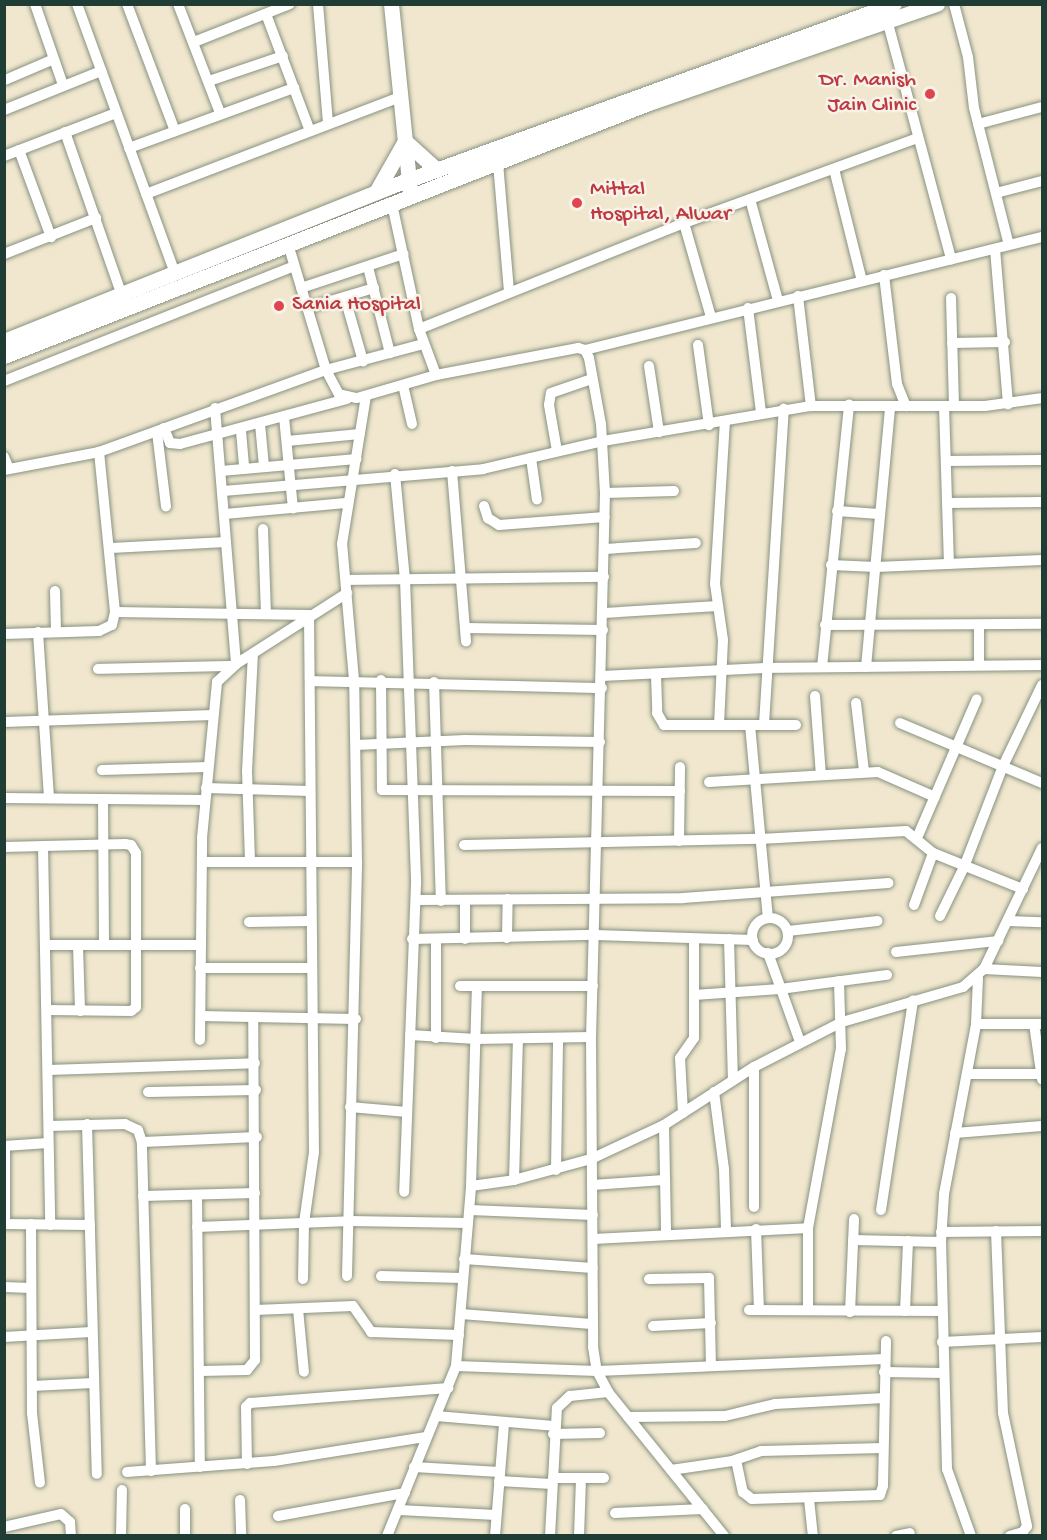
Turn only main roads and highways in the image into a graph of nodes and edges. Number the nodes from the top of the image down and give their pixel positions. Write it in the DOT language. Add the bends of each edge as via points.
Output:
graph roads {
  1 [pos="391,4"];
  2 [pos="937,4"];
  3 [pos="888,11"];
  4 [pos="405,141"];
  5 [pos="437,170"];
  6 [pos="409,180"];
  7 [pos="376,192"];
  8 [pos="411,196"];
  9 [pos="124,301"];
  10 [pos="4,341"];
  11 [pos="4,356"];
  1 -- 4 [label="main road"];
  2 -- 3 [label="main road"];
  3 -- 5 [label="main road"];
  3 -- 8 [label="main road"];
  4 -- 5 [label="main road"];
  4 -- 6 [label="main road"];
  4 -- 7 [label="main road"];
  5 -- 6 [label="main road"];
  6 -- 7 [label="main road"];
  6 -- 8 [label="main road"];
  7 -- 9 [label="main road" via="175,273"];
  8 -- 9 [label="main road"];
  9 -- 10 [label="main road"];
  9 -- 11 [label="main road"];
}
